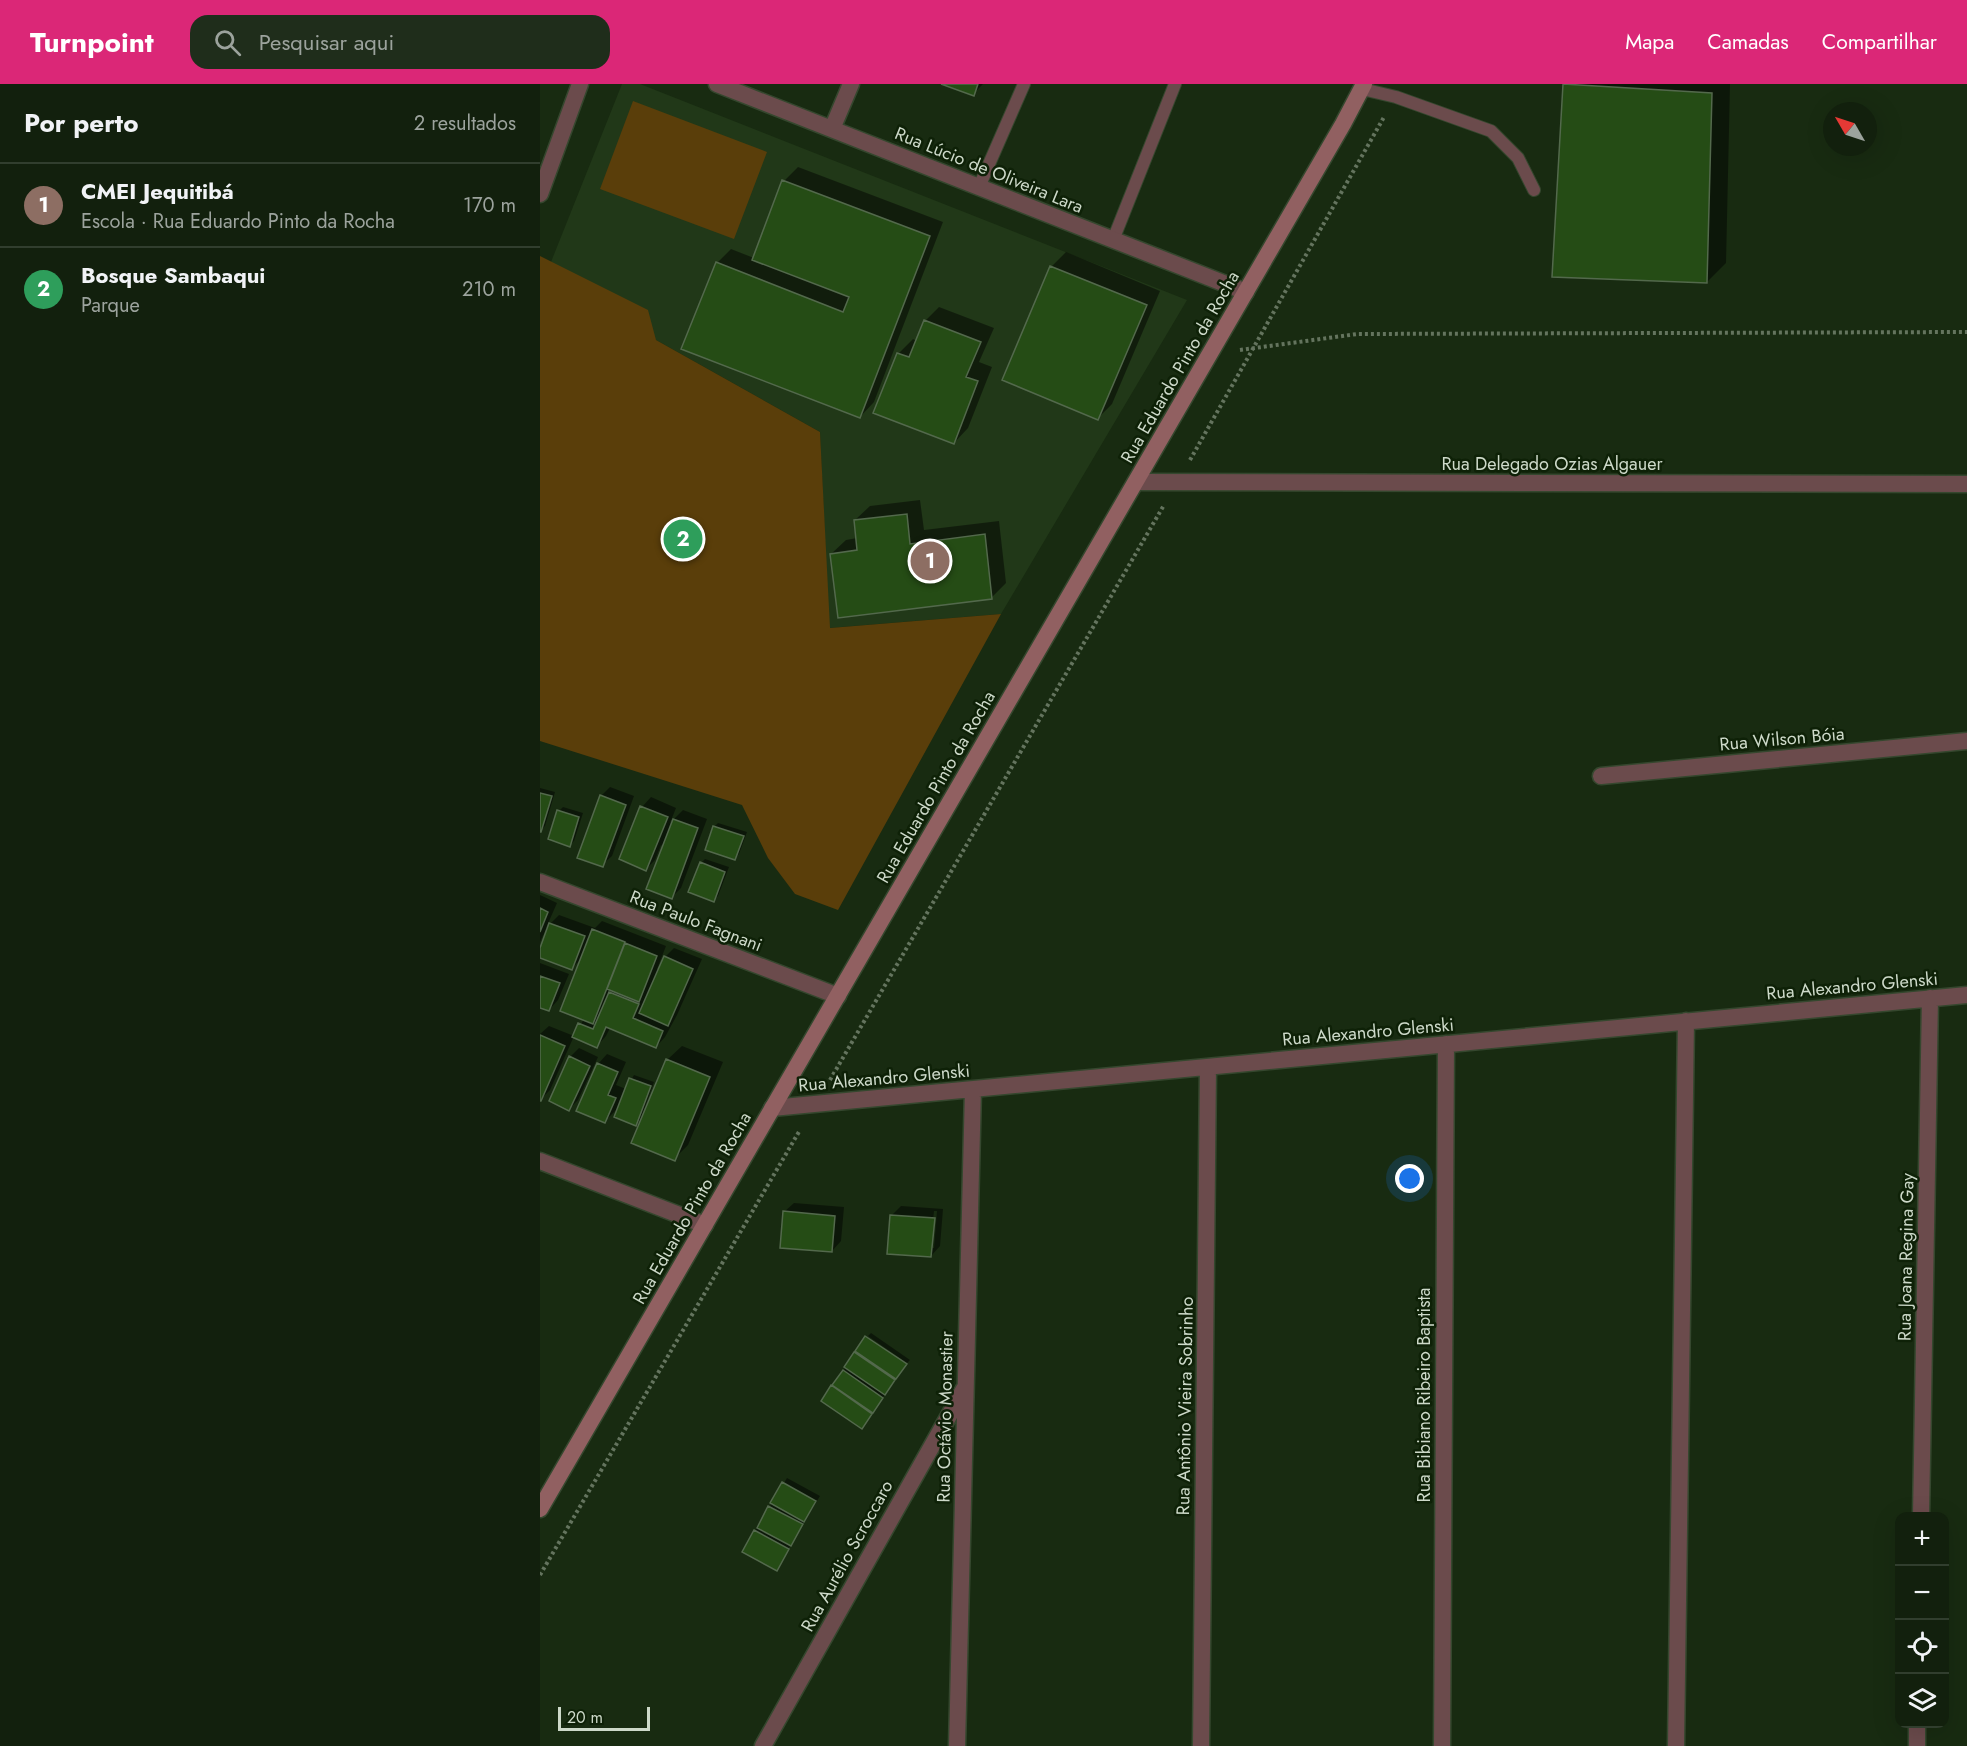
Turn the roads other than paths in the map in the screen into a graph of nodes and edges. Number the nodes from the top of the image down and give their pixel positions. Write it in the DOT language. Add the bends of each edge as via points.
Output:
graph roads {
  1 [pos="580,84"];
  2 [pos="717,84"];
  3 [pos="851,84"];
  4 [pos="1024,84"];
  5 [pos="1175,84"];
  6 [pos="1363,87"];
  7 [pos="832,129"];
  8 [pos="980,187"];
  9 [pos="1534,190"];
  10 [pos="540,194"];
  11 [pos="1113,240"];
  12 [pos="1246,292"];
  13 [pos="1136,482"];
  14 [pos="1967,484"];
  15 [pos="1967,741"];
  16 [pos="1601,776"];
  17 [pos="540,882"];
  18 [pos="1967,995"];
  19 [pos="838,996"];
  20 [pos="1930,998"];
  21 [pos="1686,1021"];
  22 [pos="1446,1044"];
  23 [pos="1208,1067"];
  24 [pos="973,1089"];
  25 [pos="772,1108"];
  26 [pos="540,1161"];
  27 [pos="705,1225"];
  28 [pos="966,1385"];
  29 [pos="540,1509"];
  30 [pos="1921,1512"];
  31 [pos="1917,1728"];
  32 [pos="763,1746"];
  33 [pos="957,1746"];
  34 [pos="1201,1746"];
  35 [pos="1442,1746"];
  36 [pos="1676,1746"];
  37 [pos="1917,1746"];
  1 -- 10 [label="street"];
  2 -- 7 [label="street, Rua Lúcio de Oliveira Lara"];
  3 -- 7 [label="street"];
  4 -- 8 [label="lane"];
  5 -- 11 [label="lane"];
  6 -- 9 [label="lane" via="1491,131 1518,158"];
  6 -- 12 [label="main road, Rua Eduardo Pinto da Rocha"];
  7 -- 8 [label="street, Rua Lúcio de Oliveira Lara"];
  8 -- 11 [label="street, Rua Lúcio de Oliveira Lara"];
  11 -- 12 [label="street, Rua Lúcio de Oliveira Lara"];
  12 -- 13 [label="main road, Rua Eduardo Pinto da Rocha"];
  13 -- 14 [label="street, Rua Delegado Ozias Algauer"];
  13 -- 19 [label="main road, Rua Eduardo Pinto da Rocha"];
  15 -- 16 [label="street, Rua Wilson Bóia"];
  17 -- 19 [label="street, Rua Paulo Fagnani"];
  18 -- 20 [label="street, Rua Alexandro Glenski"];
  19 -- 25 [label="main road, Rua Eduardo Pinto da Rocha"];
  20 -- 21 [label="street, Rua Alexandro Glenski"];
  20 -- 30 [label="street, Rua Joana Regina Gay"];
  21 -- 22 [label="street, Rua Alexandro Glenski"];
  21 -- 36 [label="street"];
  22 -- 23 [label="street, Rua Alexandro Glenski"];
  22 -- 35 [label="street, Rua Bibiano Ribeiro Baptista"];
  23 -- 24 [label="street, Rua Alexandro Glenski"];
  23 -- 34 [label="street, Rua Antônio Vieira Sobrinho"];
  24 -- 25 [label="street, Rua Alexandro Glenski"];
  24 -- 28 [label="street, Rua Octávio Monastier"];
  25 -- 27 [label="main road, Rua Eduardo Pinto da Rocha"];
  26 -- 27 [label="street"];
  27 -- 29 [label="main road, Rua Eduardo Pinto da Rocha"];
  28 -- 32 [label="street, Rua Aurélio Scroccaro"];
  28 -- 33 [label="street, Rua Octávio Monastier"];
  31 -- 37 [label="street"];
}
